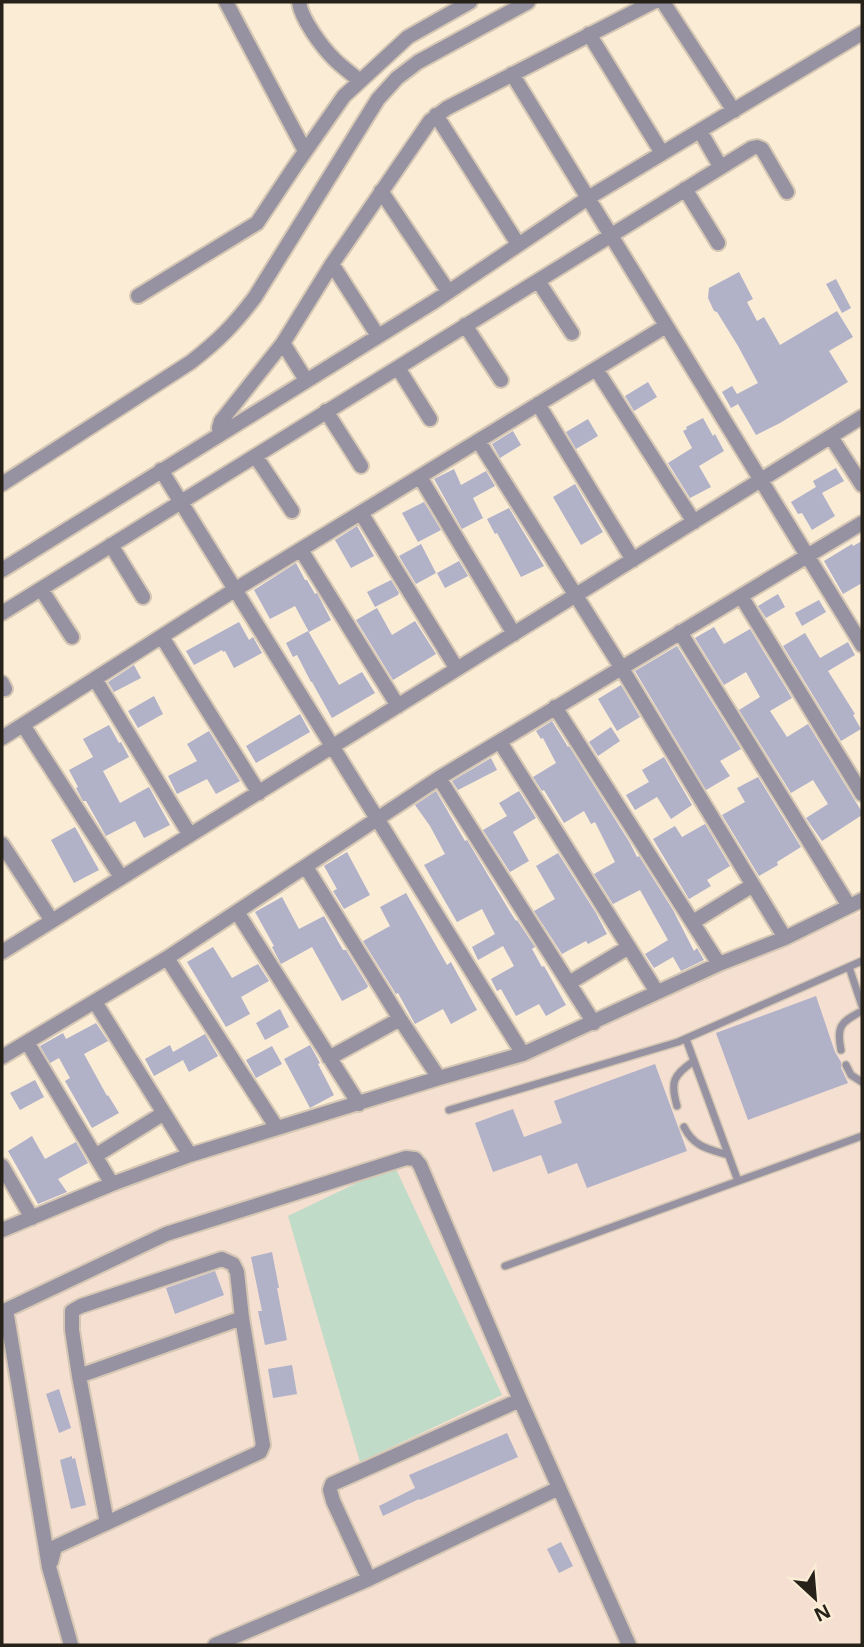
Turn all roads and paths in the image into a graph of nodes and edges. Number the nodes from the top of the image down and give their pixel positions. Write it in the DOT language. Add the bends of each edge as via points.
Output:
graph roads {
  1 [pos="226,2"];
  2 [pos="299,2"];
  3 [pos="470,2"];
  4 [pos="528,2"];
  5 [pos="653,2"];
  6 [pos="663,2"];
  7 [pos="862,33"];
  8 [pos="589,34"];
  9 [pos="512,75"];
  10 [pos="360,82"];
  11 [pos="734,111"];
  12 [pos="436,115"];
  13 [pos="700,131"];
  14 [pos="305,151"];
  15 [pos="662,153"];
  16 [pos="720,166"];
  17 [pos="685,189"];
  18 [pos="381,191"];
  19 [pos="787,192"];
  20 [pos="588,198"];
  21 [pos="611,235"];
  22 [pos="718,243"];
  23 [pos="519,244"];
  24 [pos="332,264"];
  25 [pos="538,281"];
  26 [pos="448,291"];
  27 [pos="138,296"];
  28 [pos="466,325"];
  29 [pos="666,326"];
  30 [pos="572,333"];
  31 [pos="378,336"];
  32 [pos="283,343"];
  33 [pos="398,368"];
  34 [pos="596,369"];
  35 [pos="306,380"];
  36 [pos="501,380"];
  37 [pos="538,404"];
  38 [pos="326,411"];
  39 [pos="862,417"];
  40 [pos="429,419"];
  41 [pos="221,433"];
  42 [pos="831,437"];
  43 [pos="479,442"];
  44 [pos="256,457"];
  45 [pos="361,466"];
  46 [pos="161,470"];
  47 [pos="420,477"];
  48 [pos="761,480"];
  49 [pos="2,484"];
  50 [pos="862,485"];
  51 [pos="181,502"];
  52 [pos="292,511"];
  53 [pos="361,513"];
  54 [pos="694,522"];
  55 [pos="862,523"];
  56 [pos="111,545"];
  57 [pos="300,550"];
  58 [pos="808,556"];
  59 [pos="633,560"];
  60 [pos="2,570"];
  61 [pos="41,589"];
  62 [pos="236,589"];
  63 [pos="576,596"];
  64 [pos="741,596"];
  65 [pos="144,597"];
  66 [pos="2,613"];
  67 [pos="680,632"];
  68 [pos="514,634"];
  69 [pos="72,637"];
  70 [pos="162,637"];
  71 [pos="862,645"];
  72 [pos="621,667"];
  73 [pos="457,669"];
  74 [pos="95,679"];
  75 [pos="398,706"];
  76 [pos="555,707"];
  77 [pos="23,725"];
  78 [pos="2,738"];
  79 [pos="500,741"];
  80 [pos="333,746"];
  81 [pos="439,778"];
  82 [pos="260,793"];
  83 [pos="862,794"];
  84 [pos="377,819"];
  85 [pos="190,835"];
  86 [pos="2,844"];
  87 [pos="306,867"];
  88 [pos="121,877"];
  89 [pos="753,885"];
  90 [pos="856,903"];
  91 [pos="237,912"];
  92 [pos="52,921"];
  93 [pos="693,922"];
  94 [pos="785,937"];
  95 [pos="629,947"];
  96 [pos="2,952"];
  97 [pos="167,958"];
  98 [pos="862,961"];
  99 [pos="719,964"];
  100 [pos="849,967"];
  101 [pos="569,983"];
  102 [pos="657,992"];
  103 [pos="95,1002"];
  104 [pos="862,1006"];
  105 [pos="862,1012"];
  106 [pos="400,1019"];
  107 [pos="594,1023"];
  108 [pos="686,1039"];
  109 [pos="27,1042"];
  110 [pos="841,1049"];
  111 [pos="523,1054"];
  112 [pos="2,1056"];
  113 [pos="329,1058"];
  114 [pos="694,1061"];
  115 [pos="846,1065"];
  116 [pos="439,1078"];
  117 [pos="862,1082"];
  118 [pos="359,1104"];
  119 [pos="677,1106"];
  120 [pos="449,1111"];
  121 [pos="164,1113"];
  122 [pos="277,1128"];
  123 [pos="684,1128"];
  124 [pos="862,1136"];
  125 [pos="190,1155"];
  126 [pos="728,1155"];
  127 [pos="95,1156"];
  128 [pos="2,1166"];
  129 [pos="738,1181"];
  130 [pos="112,1184"];
  131 [pos="33,1218"];
  132 [pos="2,1230"];
  133 [pos="505,1266"];
  134 [pos="242,1318"];
  135 [pos="79,1376"];
  136 [pos="520,1401"];
  137 [pos="559,1488"];
  138 [pos="107,1523"];
  139 [pos="49,1567"];
  140 [pos="369,1578"];
  141 [pos="71,1645"];
  142 [pos="215,1645"];
  143 [pos="629,1645"];
  1 -- 14 [label="street"];
  2 -- 10 [label="street" via="314,33"];
  3 -- 10 [label="street" via="408,37"];
  4 -- 49 [label="street" via="397,78 378,99 255,297 218,341"];
  5 -- 8 [label="street"];
  6 -- 11 [label="street"];
  7 -- 11 [label="street"];
  8 -- 9 [label="street"];
  8 -- 15 [label="street"];
  9 -- 12 [label="street"];
  9 -- 20 [label="street"];
  10 -- 14 [label="street"];
  11 -- 13 [label="street"];
  12 -- 18 [label="street"];
  12 -- 23 [label="street"];
  13 -- 15 [label="street"];
  13 -- 16 [label="street"];
  14 -- 27 [label="street" via="257,223"];
  15 -- 20 [label="street"];
  16 -- 17 [label="street"];
  16 -- 19 [label="street" via="757,147"];
  17 -- 21 [label="street"];
  17 -- 22 [label="street"];
  18 -- 24 [label="street"];
  18 -- 26 [label="street"];
  20 -- 21 [label="street"];
  20 -- 23 [label="street"];
  21 -- 25 [label="street"];
  21 -- 29 [label="street"];
  23 -- 26 [label="street"];
  24 -- 31 [label="street"];
  24 -- 32 [label="street"];
  25 -- 28 [label="street"];
  25 -- 30 [label="street"];
  26 -- 31 [label="street"];
  28 -- 33 [label="street"];
  28 -- 36 [label="street"];
  29 -- 34 [label="street"];
  29 -- 48 [label="street"];
  31 -- 35 [label="street"];
  32 -- 35 [label="street"];
  32 -- 41 [label="street" via="221,421"];
  33 -- 38 [label="street"];
  33 -- 40 [label="street"];
  34 -- 37 [label="street"];
  34 -- 54 [label="street"];
  35 -- 41 [label="street"];
  37 -- 43 [label="street"];
  37 -- 59 [label="street"];
  38 -- 44 [label="street"];
  38 -- 45 [label="street"];
  39 -- 42 [label="street"];
  41 -- 46 [label="street"];
  42 -- 48 [label="street"];
  42 -- 50 [label="street"];
  43 -- 47 [label="street"];
  43 -- 63 [label="street"];
  44 -- 51 [label="street"];
  44 -- 52 [label="street"];
  46 -- 51 [label="street"];
  46 -- 60 [label="street"];
  47 -- 53 [label="street"];
  47 -- 68 [label="street"];
  48 -- 54 [label="street"];
  48 -- 58 [label="street"];
  51 -- 56 [label="street"];
  51 -- 62 [label="street"];
  53 -- 57 [label="street"];
  53 -- 73 [label="street"];
  54 -- 59 [label="street"];
  55 -- 58 [label="street"];
  56 -- 61 [label="street"];
  56 -- 65 [label="street"];
  57 -- 62 [label="street"];
  57 -- 75 [label="street"];
  58 -- 64 [label="street"];
  58 -- 71 [label="street"];
  59 -- 63 [label="street"];
  61 -- 66 [label="street"];
  61 -- 69 [label="street"];
  62 -- 70 [label="street"];
  62 -- 80 [label="street"];
  63 -- 68 [label="street"];
  63 -- 72 [label="street"];
  64 -- 67 [label="street"];
  64 -- 83 [label="street"];
  67 -- 72 [label="street"];
  67 -- 90 [label="street"];
  68 -- 73 [label="street"];
  70 -- 74 [label="street"];
  70 -- 82 [label="street"];
  72 -- 76 [label="street"];
  72 -- 89 [label="street"];
  73 -- 75 [label="street"];
  74 -- 77 [label="street"];
  74 -- 85 [label="street"];
  75 -- 80 [label="street"];
  76 -- 79 [label="street"];
  76 -- 93 [label="street"];
  77 -- 78 [label="street"];
  77 -- 88 [label="street"];
  79 -- 81 [label="street"];
  79 -- 95 [label="street"];
  80 -- 82 [label="street"];
  80 -- 84 [label="street"];
  81 -- 84 [label="street"];
  81 -- 101 [label="street"];
  82 -- 85 [label="street"];
  84 -- 87 [label="street"];
  84 -- 111 [label="street"];
  85 -- 88 [label="street"];
  86 -- 92 [label="street"];
  87 -- 91 [label="street"];
  87 -- 106 [label="street"];
  88 -- 92 [label="street"];
  89 -- 93 [label="street"];
  89 -- 94 [label="street"];
  90 -- 94 [label="street"];
  91 -- 97 [label="street"];
  91 -- 113 [label="street"];
  92 -- 96 [label="street"];
  93 -- 99 [label="street"];
  94 -- 99 [label="street"];
  95 -- 101 [label="street"];
  95 -- 102 [label="street"];
  97 -- 103 [label="street"];
  97 -- 122 [label="street"];
  98 -- 100 [label="lane"];
  99 -- 102 [label="street"];
  100 -- 104 [label="lane"];
  100 -- 108 [label="lane"];
  101 -- 107 [label="street"];
  102 -- 107 [label="street"];
  103 -- 109 [label="street"];
  103 -- 121 [label="street"];
  105 -- 110 [label="lane" via="839,1028"];
  106 -- 113 [label="street"];
  106 -- 116 [label="street"];
  107 -- 111 [label="street"];
  108 -- 114 [label="lane"];
  108 -- 120 [label="lane"];
  109 -- 112 [label="street"];
  109 -- 127 [label="street"];
  111 -- 116 [label="street"];
  113 -- 118 [label="street"];
  114 -- 119 [label="lane" via="673,1083"];
  114 -- 126 [label="lane"];
  115 -- 117 [label="lane"];
  116 -- 118 [label="street"];
  118 -- 122 [label="street"];
  121 -- 125 [label="street"];
  121 -- 127 [label="street"];
  122 -- 125 [label="street"];
  123 -- 126 [label="lane" via="689,1138 703,1147"];
  124 -- 129 [label="lane"];
  125 -- 130 [label="street"];
  126 -- 129 [label="lane"];
  127 -- 130 [label="street"];
  128 -- 131 [label="street"];
  129 -- 133 [label="lane"];
  130 -- 131 [label="street"];
  131 -- 132 [label="street"];
  134 -- 135 [label="street"];
  134 -- 135 [label="street" via="237,1272 222,1259 81,1306 72,1311"];
  134 -- 138 [label="street" via="263,1445 260,1452"];
  135 -- 138 [label="street"];
  136 -- 137 [label="street"];
  136 -- 139 [label="street" via="415,1159 166,1234 6,1310"];
  136 -- 140 [label="street" via="332,1484 332,1501"];
  137 -- 140 [label="street"];
  137 -- 143 [label="street"];
  138 -- 139 [label="street" via="55,1547"];
  139 -- 141 [label="street"];
  140 -- 142 [label="street"];
}
